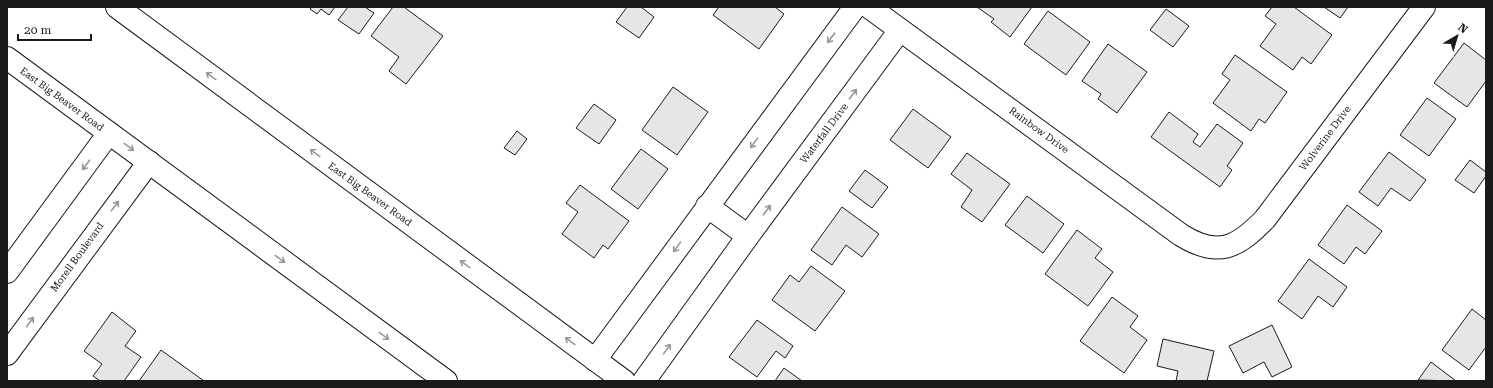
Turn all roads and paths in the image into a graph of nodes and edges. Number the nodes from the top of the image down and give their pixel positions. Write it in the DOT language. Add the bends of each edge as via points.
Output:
graph roads {
  1 [pos="117,7"];
  2 [pos="855,7"];
  3 [pos="869,7"];
  4 [pos="1424,7"];
  5 [pos="900,30"];
  6 [pos="7,58"];
  7 [pos="109,133"];
  8 [pos="149,162"];
  9 [pos="706,206"];
  10 [pos="748,236"];
  11 [pos="1212,248"];
  12 [pos="7,272"];
  13 [pos="7,354"];
  14 [pos="595,360"];
  15 [pos="446,381"];
  16 [pos="624,381"];
  17 [pos="644,381"];
  14 -- 1 [label="street, East Big Beaver Road, one-way"];
  2 -- 9 [label="street, one-way"];
  3 -- 5 [label="street, Rainbow Drive"];
  4 -- 11 [label="street, Wolverine Drive" via="1265,219 1250,235 1236,244"];
  10 -- 5 [label="street, Waterfall Drive, one-way"];
  5 -- 11 [label="street, Rainbow Drive" via="1181,235 1195,244"];
  6 -- 7 [label="street, East Big Beaver Road"];
  7 -- 8 [label="street, East Big Beaver Road, one-way"];
  7 -- 12 [label="street, one-way"];
  13 -- 8 [label="street, Morell Boulevard, one-way"];
  8 -- 15 [label="street, East Big Beaver Road, one-way"];
  9 -- 10 [label="street"];
  9 -- 14 [label="street, one-way"];
  17 -- 10 [label="street, Waterfall Drive, one-way"];
  14 -- 16 [label="street, East Big Beaver Road"];
}
